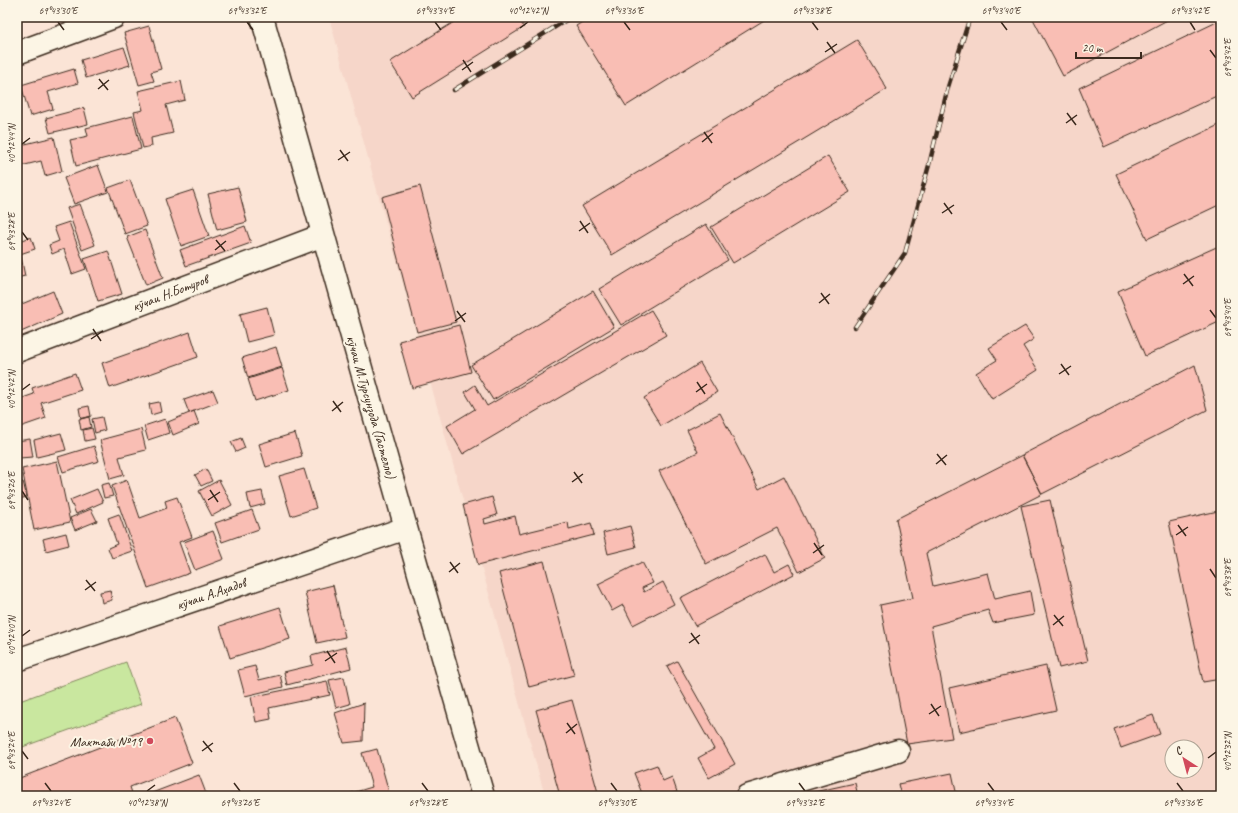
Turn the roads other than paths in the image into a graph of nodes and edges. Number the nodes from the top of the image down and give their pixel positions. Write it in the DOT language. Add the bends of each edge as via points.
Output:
graph roads {
  1 [pos="114,17"];
  2 [pos="262,17"];
  3 [pos="17,53"];
  4 [pos="323,235"];
  5 [pos="17,351"];
  6 [pos="406,528"];
  7 [pos="17,660"];
  8 [pos="898,751"];
  9 [pos="483,796"];
  10 [pos="747,796"];
  1 -- 3 [label="street"];
  2 -- 4 [label="street, кӯчаи М.Турсунзода (Гастелло)"];
  4 -- 5 [label="street, кӯчаи Н.Ботуров"];
  4 -- 6 [label="street, кӯчаи М.Турсунзода (Гастелло)"];
  6 -- 7 [label="street, кӯчаи А.Аҳадов"];
  6 -- 9 [label="street, кӯчаи М.Турсунзода (Гастелло)"];
  8 -- 10 [label="street"];
}
